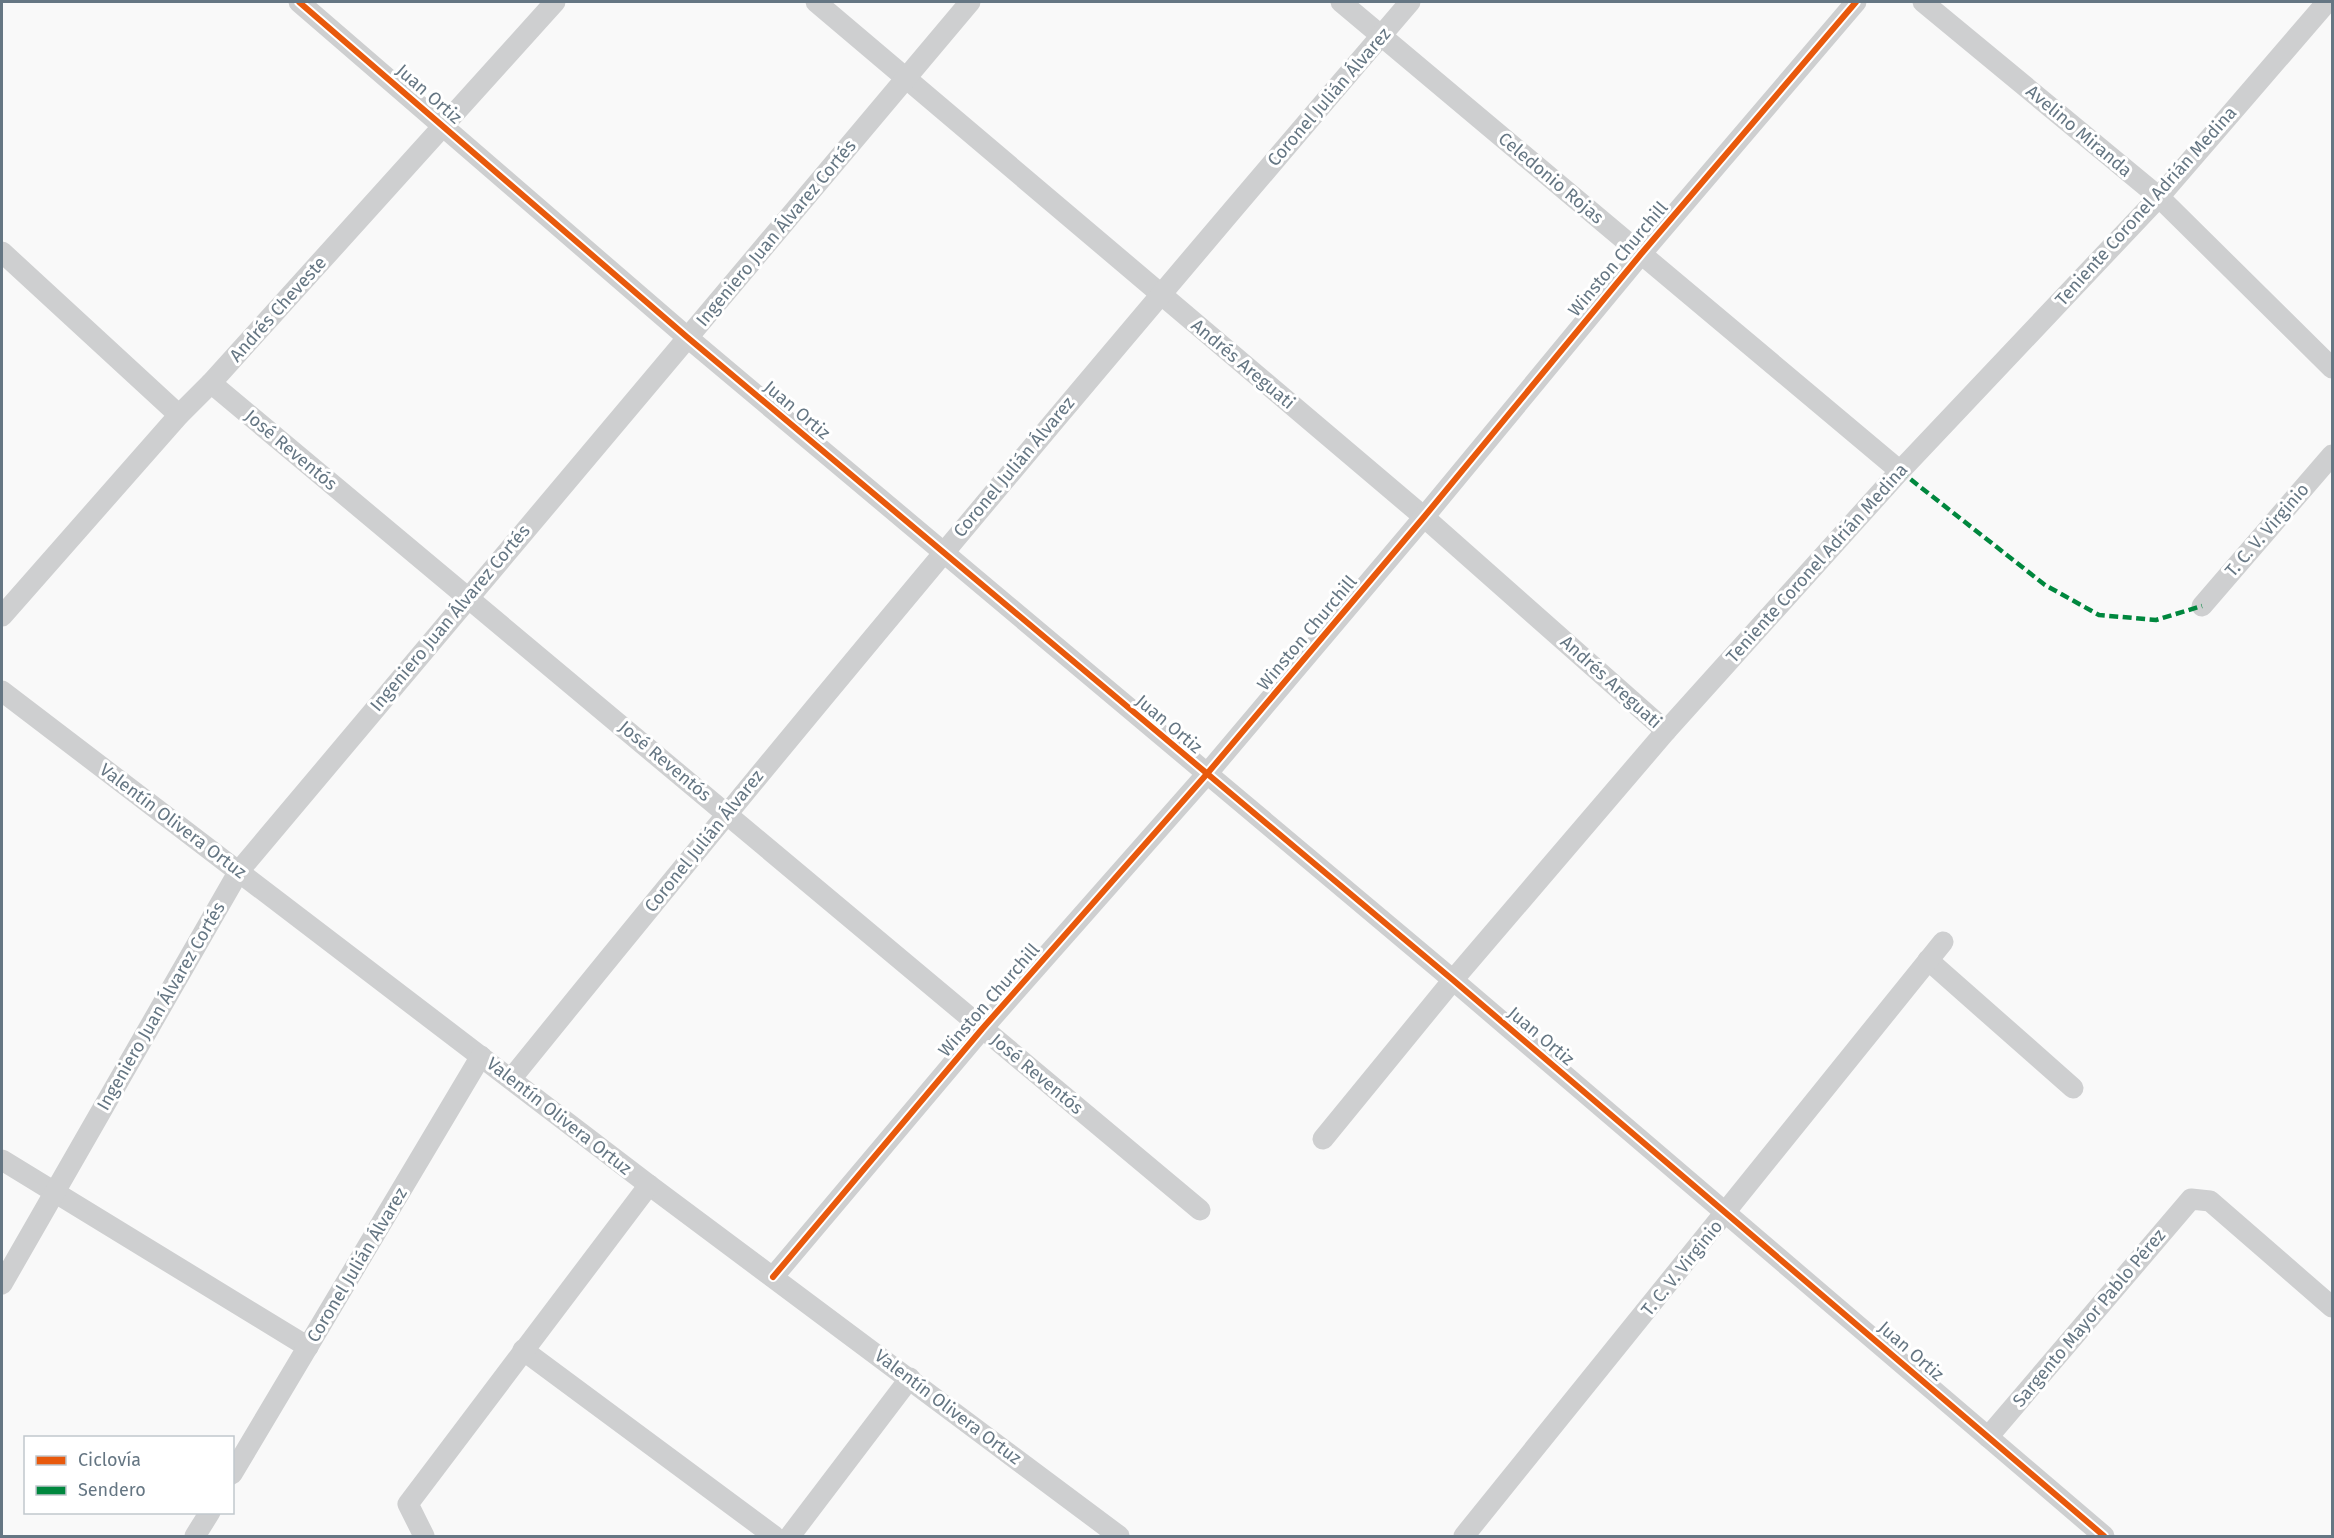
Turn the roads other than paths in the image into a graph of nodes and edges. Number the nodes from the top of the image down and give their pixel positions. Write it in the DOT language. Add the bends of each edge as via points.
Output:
graph roads {
  1 [pos="298,2"];
  2 [pos="555,2"];
  3 [pos="816,2"];
  4 [pos="970,2"];
  5 [pos="1341,2"];
  6 [pos="1410,2"];
  7 [pos="1856,2"];
  8 [pos="1923,2"];
  9 [pos="2327,2"];
  10 [pos="1381,36"];
  11 [pos="907,77"];
  12 [pos="443,126"];
  13 [pos="2158,197"];
  14 [pos="2,252"];
  15 [pos="1641,254"];
  16 [pos="1160,295"];
  17 [pos="687,337"];
  18 [pos="2332,368"];
  19 [pos="211,383"];
  20 [pos="179,415"];
  21 [pos="2332,455"];
  22 [pos="1900,471"];
  23 [pos="1424,517"];
  24 [pos="943,552"];
  25 [pos="468,596"];
  26 [pos="2202,606"];
  27 [pos="2,616"];
  28 [pos="2,691"];
  29 [pos="1666,731"];
  30 [pos="1206,775"];
  31 [pos="726,813"];
  32 [pos="239,871"];
  33 [pos="1943,942"];
  34 [pos="1928,960"];
  35 [pos="1453,980"];
  36 [pos="982,1029"];
  37 [pos="482,1056"];
  38 [pos="511,1079"];
  39 [pos="2073,1088"];
  40 [pos="1323,1139"];
  41 [pos="2,1160"];
  42 [pos="649,1185"];
  43 [pos="54,1193"];
  44 [pos="1200,1210"];
  45 [pos="1727,1213"];
  46 [pos="773,1277"];
  47 [pos="2,1284"];
  48 [pos="2332,1307"];
  49 [pos="308,1347"];
  50 [pos="523,1350"];
  51 [pos="910,1378"];
  52 [pos="1988,1437"];
  53 [pos="234,1471"];
  54 [pos="209,1514"];
  55 [pos="195,1536"];
  56 [pos="424,1536"];
  57 [pos="774,1536"];
  58 [pos="790,1536"];
  59 [pos="1119,1536"];
  60 [pos="1464,1536"];
  61 [pos="2104,1536"];
  1 -- 12 [label="street, Juan Ortiz"];
  2 -- 12 [label="street, Andrés Cheveste"];
  3 -- 11 [label="street, Andrés Areguati"];
  4 -- 11 [label="street, Ingeniero Juan Álvarez Cortés"];
  5 -- 10 [label="street, Celedonio Rojas"];
  6 -- 10 [label="street, Coronel Julián Álvarez"];
  7 -- 15 [label="street, Winston Churchill"];
  8 -- 13 [label="street, Avelino Miranda"];
  9 -- 13 [label="street, Teniente Coronel Adrián Medina"];
  10 -- 15 [label="street, Celedonio Rojas"];
  10 -- 16 [label="street, Coronel Julián Álvarez"];
  11 -- 16 [label="street, Andrés Areguati"];
  11 -- 17 [label="street, Ingeniero Juan Álvarez Cortés"];
  12 -- 17 [label="street, Juan Ortiz"];
  12 -- 19 [label="street, Andrés Cheveste"];
  13 -- 18 [label="street, Avelino Miranda"];
  13 -- 22 [label="street, Teniente Coronel Adrián Medina"];
  14 -- 20 [label="street"];
  15 -- 22 [label="street, Celedonio Rojas"];
  15 -- 23 [label="street, Winston Churchill"];
  16 -- 23 [label="street, Andrés Areguati"];
  16 -- 24 [label="street, Coronel Julián Álvarez"];
  17 -- 24 [label="street, Juan Ortiz"];
  17 -- 25 [label="street, Ingeniero Juan Álvarez Cortés"];
  19 -- 20 [label="street, Andrés Cheveste"];
  19 -- 25 [label="street, José Reventós"];
  20 -- 27 [label="street, Andrés Cheveste"];
  21 -- 26 [label="street, T. C. V. Virginio"];
  22 -- 29 [label="street, Teniente Coronel Adrián Medina"];
  23 -- 29 [label="street, Andrés Areguati"];
  23 -- 30 [label="street, Winston Churchill"];
  24 -- 30 [label="street, Juan Ortiz"];
  24 -- 31 [label="street, Coronel Julián Álvarez"];
  25 -- 31 [label="street, José Reventós"];
  25 -- 32 [label="street, Ingeniero Juan Álvarez Cortés"];
  28 -- 32 [label="street, Valentín Olivera Ortuz"];
  29 -- 35 [label="street, Teniente Coronel Adrián Medina"];
  30 -- 35 [label="street, Juan Ortiz"];
  30 -- 36 [label="street, Winston Churchill"];
  31 -- 36 [label="street, José Reventós"];
  31 -- 38 [label="street, Coronel Julián Álvarez"];
  32 -- 37 [label="street, Valentín Olivera Ortuz"];
  32 -- 43 [label="street, Ingeniero Juan Álvarez Cortés"];
  33 -- 34 [label="street, T. C. V. Virginio"];
  34 -- 39 [label="street"];
  34 -- 45 [label="street, T. C. V. Virginio"];
  35 -- 40 [label="street, Teniente Coronel Adrián Medina"];
  35 -- 45 [label="street, Juan Ortiz"];
  36 -- 44 [label="street, José Reventós"];
  36 -- 46 [label="street, Winston Churchill"];
  37 -- 38 [label="street, Valentín Olivera Ortuz"];
  37 -- 49 [label="street, Coronel Julián Álvarez"];
  38 -- 42 [label="street, Valentín Olivera Ortuz"];
  41 -- 43 [label="street"];
  42 -- 46 [label="street, Valentín Olivera Ortuz"];
  42 -- 50 [label="street"];
  43 -- 47 [label="street, Ingeniero Juan Álvarez Cortés"];
  43 -- 49 [label="street"];
  45 -- 52 [label="street, Juan Ortiz"];
  45 -- 60 [label="street, T. C. V. Virginio"];
  46 -- 51 [label="street, Valentín Olivera Ortuz"];
  48 -- 52 [label="street, Sargento Mayor Pablo Pérez" via="2210,1201 2191,1199"];
  49 -- 53 [label="street, Coronel Julián Álvarez"];
  50 -- 56 [label="street" via="408,1504"];
  50 -- 57 [label="street"];
  51 -- 58 [label="street"];
  51 -- 59 [label="street, Valentín Olivera Ortuz"];
  52 -- 61 [label="street, Juan Ortiz"];
  54 -- 55 [label="street"];
}
